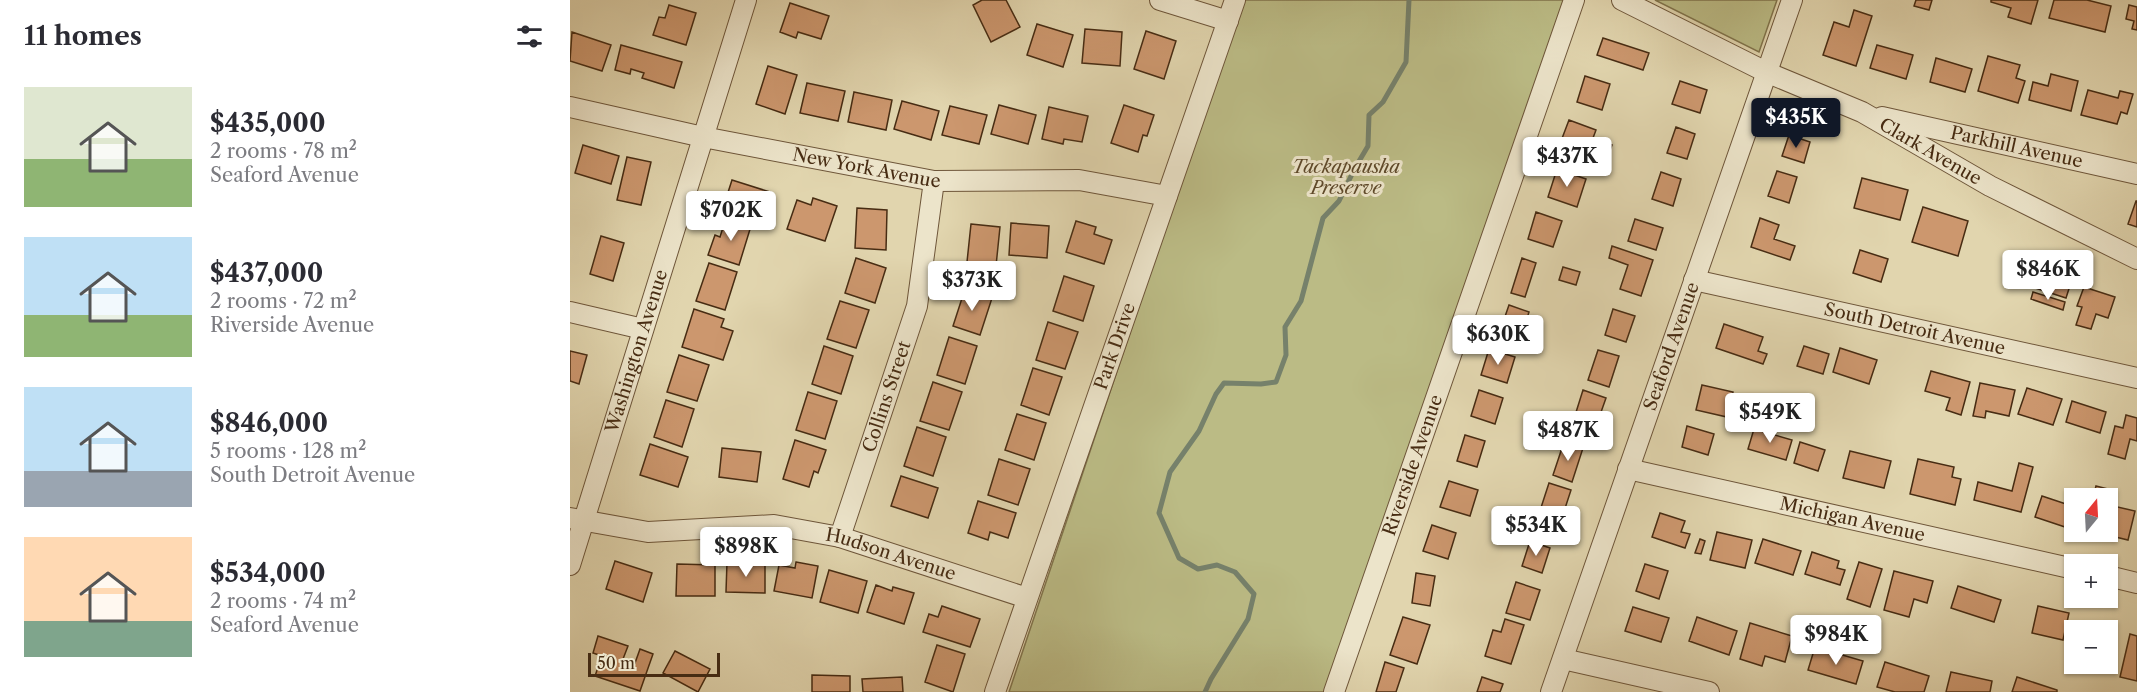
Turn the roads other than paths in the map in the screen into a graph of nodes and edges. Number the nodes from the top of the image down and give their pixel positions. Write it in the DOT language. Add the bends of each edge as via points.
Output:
graph roads {
  1 [pos="746,0"];
  2 [pos="1160,0"];
  3 [pos="1235,0"];
  4 [pos="1574,0"];
  5 [pos="1622,0"];
  6 [pos="1792,0"];
  7 [pos="1228,21"];
  8 [pos="1766,72"];
  9 [pos="570,107"];
  10 [pos="1862,112"];
  11 [pos="703,137"];
  12 [pos="2137,174"];
  13 [pos="934,181"];
  14 [pos="1167,196"];
  15 [pos="2137,260"];
  16 [pos="1694,280"];
  17 [pos="570,312"];
  18 [pos="644,328"];
  19 [pos="2137,378"];
  20 [pos="1628,469"];
  21 [pos="577,519"];
  22 [pos="840,537"];
  23 [pos="570,565"];
  24 [pos="2064,567"];
  25 [pos="2118,578"];
  26 [pos="2137,583"];
  27 [pos="1027,598"];
  28 [pos="1563,659"];
  29 [pos="995,692"];
  30 [pos="1334,692"];
  31 [pos="1551,692"];
  32 [pos="1709,692"];
  1 -- 11 [label="street, Washington Avenue"];
  2 -- 7 [label="street"];
  3 -- 7 [label="street, Park Drive"];
  4 -- 30 [label="street, Riverside Avenue"];
  5 -- 8 [label="street, Clark Avenue"];
  6 -- 8 [label="street, Seaford Avenue"];
  7 -- 14 [label="street, Park Drive"];
  8 -- 10 [label="street, Clark Avenue"];
  8 -- 16 [label="street, Seaford Avenue"];
  9 -- 11 [label="street, New York Avenue"];
  10 -- 12 [label="street, Parkhill Avenue"];
  10 -- 15 [label="street, Clark Avenue" via="1990,186"];
  11 -- 13 [label="street, New York Avenue"];
  11 -- 18 [label="street, Washington Avenue"];
  13 -- 14 [label="street, New York Avenue" via="1079,180"];
  13 -- 22 [label="street, Collins Street" via="917,306"];
  14 -- 27 [label="street, Park Drive"];
  16 -- 19 [label="street, South Detroit Avenue"];
  16 -- 20 [label="street, Seaford Avenue"];
  17 -- 18 [label="street"];
  18 -- 21 [label="street, Washington Avenue"];
  20 -- 24 [label="street, Michigan Avenue"];
  20 -- 28 [label="street, Seaford Avenue"];
  21 -- 22 [label="street, Hudson Avenue" via="648,532 774,525"];
  21 -- 23 [label="street, Washington Avenue"];
  22 -- 27 [label="street, Hudson Avenue"];
  25 -- 26 [label="street"];
  27 -- 29 [label="street, Park Drive"];
  28 -- 31 [label="street, Seaford Avenue"];
  28 -- 32 [label="street"];
}
